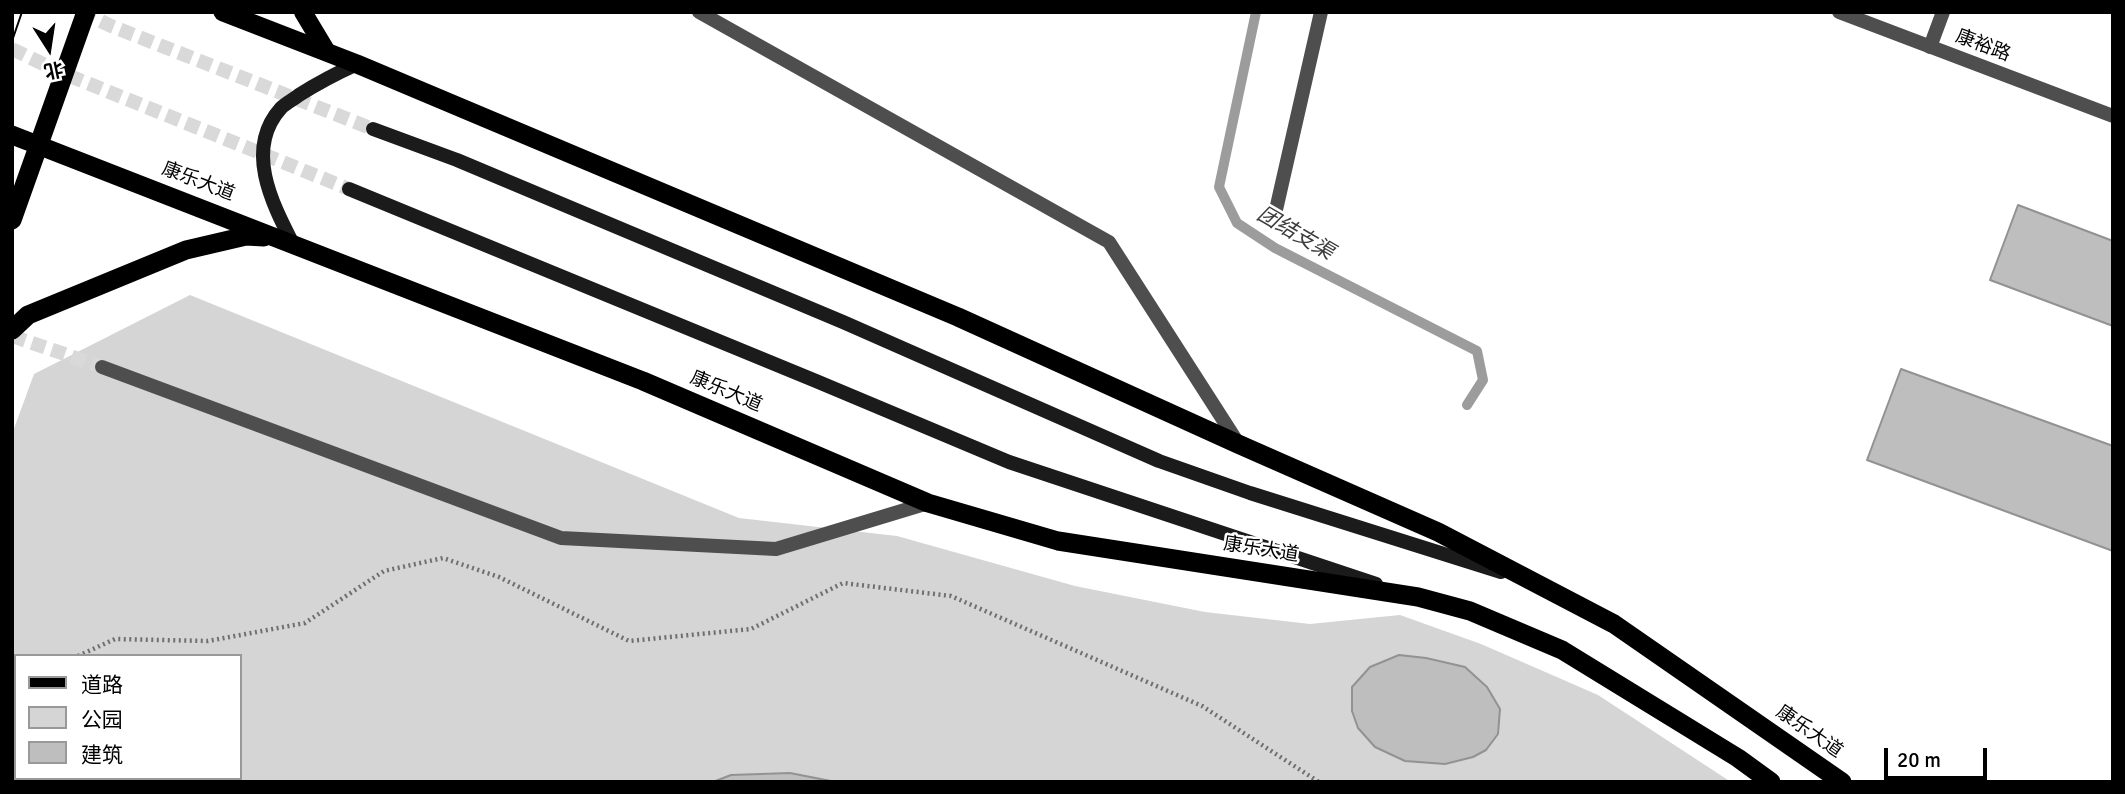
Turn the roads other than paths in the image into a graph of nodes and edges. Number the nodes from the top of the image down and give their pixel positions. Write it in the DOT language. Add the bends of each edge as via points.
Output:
graph roads {
  1 [pos="86,12"];
  2 [pos="223,12"];
  3 [pos="303,12"];
  4 [pos="699,12"];
  5 [pos="1321,12"];
  6 [pos="1839,12"];
  7 [pos="1943,12"];
  8 [pos="1930,47"];
  9 [pos="327,52"];
  10 [pos="357,64"];
  11 [pos="2113,116"];
  12 [pos="373,129"];
  13 [pos="12,135"];
  14 [pos="39,145"];
  15 [pos="349,189"];
  16 [pos="12,220"];
  17 [pos="1273,223"];
  18 [pos="287,241"];
  19 [pos="12,330"];
  20 [pos="102,367"];
  21 [pos="1238,444"];
  22 [pos="929,503"];
  23 [pos="1539,584"];
  24 [pos="1418,597"];
  25 [pos="1771,782"];
  26 [pos="1842,782"];
  1 -- 14 [label="highway"];
  2 -- 9 [label="highway, 康乐大道"];
  3 -- 9 [label="main road"];
  4 -- 21 [label="street" via="1109,242"];
  5 -- 17 [label="street"];
  6 -- 8 [label="street, 康裕路"];
  7 -- 8 [label="street"];
  8 -- 11 [label="street, 康裕路"];
  9 -- 10 [label="highway, 康乐大道"];
  10 -- 18 [label="main road" via="282,107 265,134 263,171"];
  10 -- 21 [label="highway, 康乐大道" via="958,317"];
  12 -- 23 [label="main road, 康乐大道" via="831,317 1159,461"];
  13 -- 14 [label="highway, 康乐大道"];
  14 -- 16 [label="highway"];
  14 -- 18 [label="highway, 康乐大道"];
  15 -- 24 [label="main road, 康乐大道" via="1009,463"];
  18 -- 19 [label="highway" via="246,236 186,250 28,315"];
  18 -- 22 [label="highway, 康乐大道" via="643,381"];
  20 -- 22 [label="street" via="561,538 776,549"];
  21 -- 23 [label="highway, 康乐大道" via="1438,531"];
  22 -- 24 [label="highway, 康乐大道" via="1058,541"];
  23 -- 26 [label="highway, 康乐大道" via="1614,624"];
  24 -- 25 [label="highway, 康乐大道" via="1470,611 1562,650"];
}
